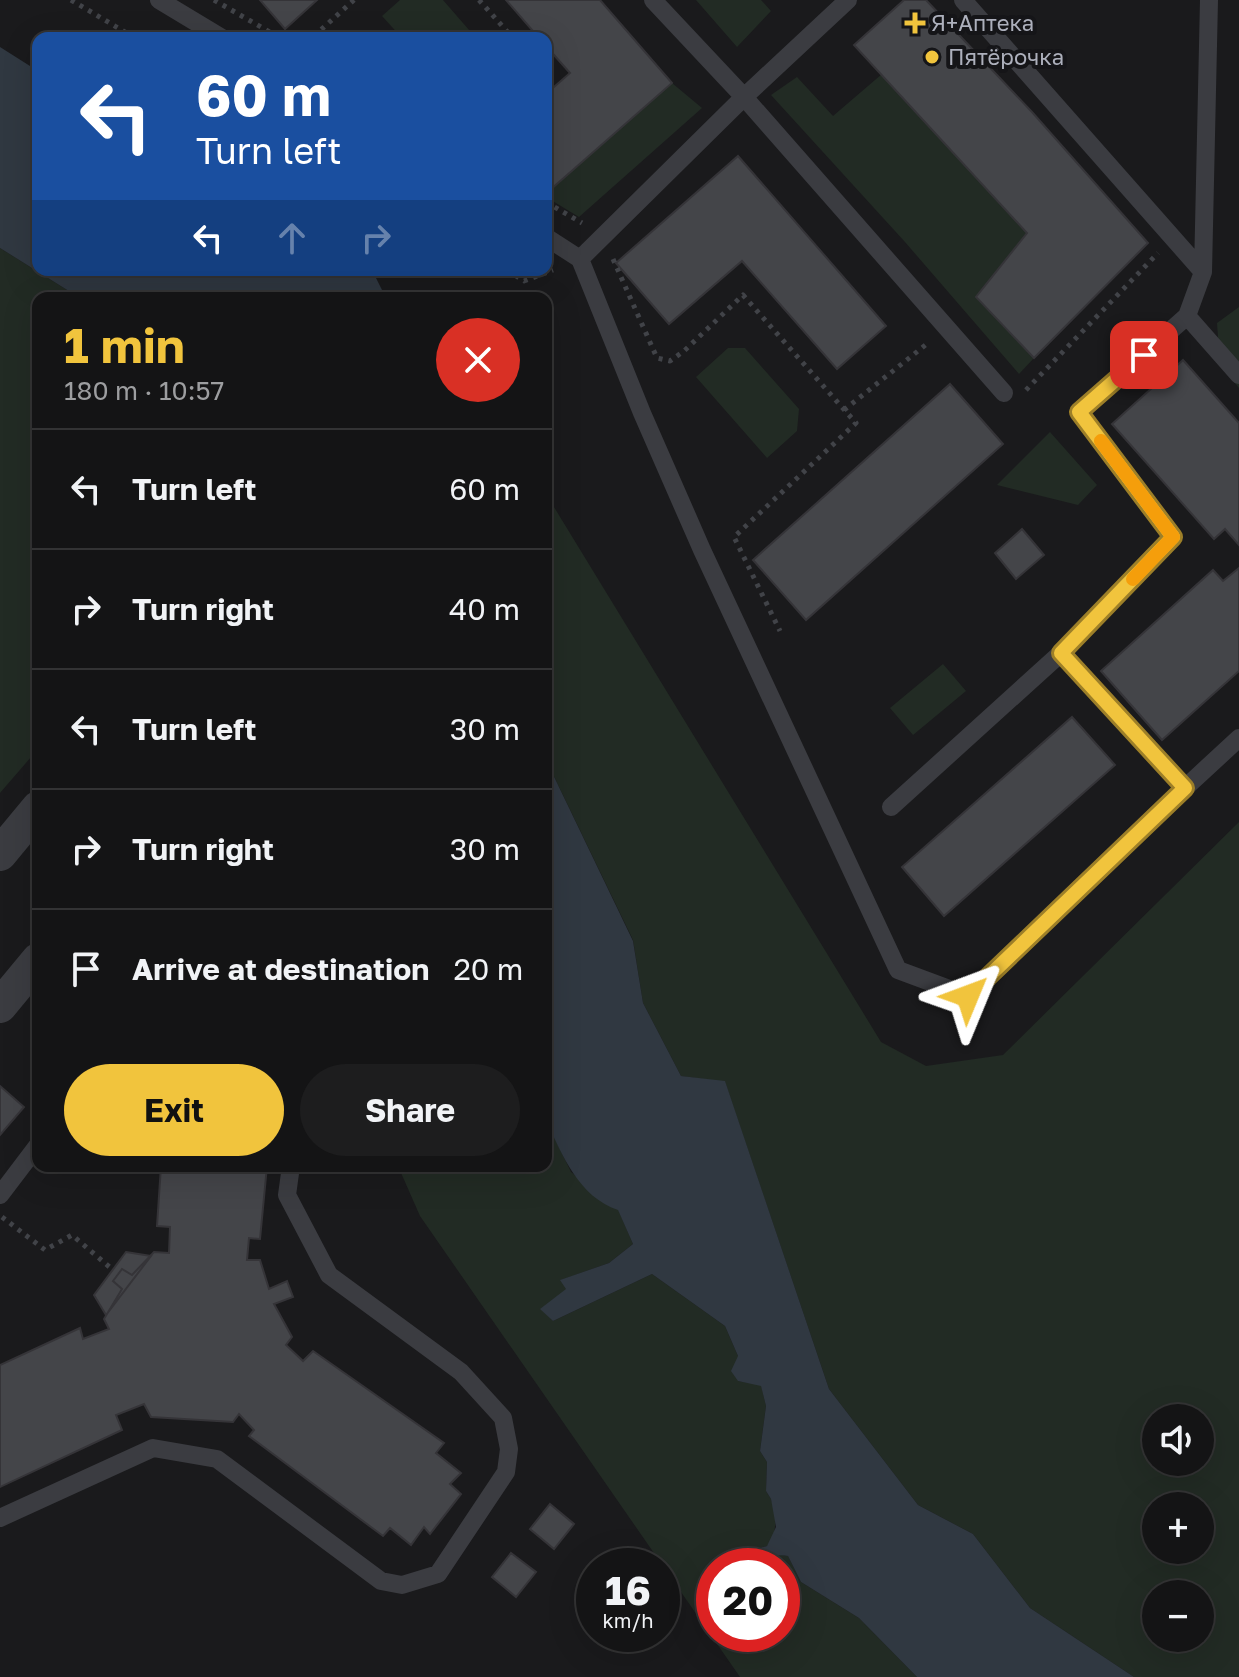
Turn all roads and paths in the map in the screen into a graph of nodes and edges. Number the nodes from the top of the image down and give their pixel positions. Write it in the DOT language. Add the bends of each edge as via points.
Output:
graph roads {
  1 [pos="71,0"];
  2 [pos="159,0"];
  3 [pos="214,0"];
  4 [pos="354,0"];
  5 [pos="479,0"];
  6 [pos="653,0"];
  7 [pos="848,0"];
  8 [pos="963,0"];
  9 [pos="1209,0"];
  10 [pos="125,32"];
  11 [pos="212,32"];
  12 [pos="270,32"];
  13 [pos="318,32"];
  14 [pos="508,32"];
  15 [pos="744,97"];
  16 [pos="599,240"];
  17 [pos="1150,240"];
  18 [pos="552,241"];
  19 [pos="580,259"];
  20 [pos="552,270"];
  21 [pos="1203,272"];
  22 [pos="516,276"];
  23 [pos="537,276"];
  24 [pos="1187,316"];
  25 [pos="947,328"];
  26 [pos="1239,375"];
  27 [pos="1012,395"];
  28 [pos="844,410"];
  29 [pos="780,631"];
  30 [pos="1061,653"];
  31 [pos="1239,738"];
  32 [pos="1185,788"];
  33 [pos="891,807"];
  34 [pos="32,815"];
  35 [pos="0,854"];
  36 [pos="32,967"];
  37 [pos="0,1006"];
  38 [pos="32,1153"];
  39 [pos="290,1172"];
  40 [pos="0,1195"];
  41 [pos="0,1215"];
  42 [pos="113,1270"];
  43 [pos="0,1518"];
  1 -- 10 [label="path"];
  2 -- 11 [label="lane"];
  3 -- 12 [label="path"];
  4 -- 13 [label="path"];
  5 -- 14 [label="path"];
  6 -- 15 [label="lane"];
  7 -- 15 [label="lane"];
  8 -- 21 [label="lane"];
  9 -- 21 [label="lane"];
  15 -- 16 [label="lane"];
  15 -- 25 [label="lane"];
  16 -- 19 [label="lane"];
  16 -- 28 [label="path" via="611,254 657,358 670,361 684,351 743,295"];
  17 -- 27 [label="path" via="1159,252"];
  18 -- 19 [label="lane"];
  19 -- 20 [label="path"];
  19 -- 32 [label="lane" via="702,550 898,970 968,996"];
  21 -- 24 [label="lane"];
  22 -- 23 [label="path" via="524,281"];
  24 -- 26 [label="lane"];
  24 -- 30 [label="lane" via="1079,412 1173,537"];
  25 -- 27 [label="lane"];
  25 -- 28 [label="path"];
  28 -- 29 [label="path" via="856,423 734,537"];
  30 -- 32 [label="lane"];
  30 -- 33 [label="lane"];
  31 -- 32 [label="lane"];
  34 -- 35 [label="street"];
  36 -- 37 [label="street"];
  38 -- 40 [label="lane"];
  39 -- 43 [label="lane" via="287,1195 329,1275 461,1372 503,1418 509,1449 506,1472 438,1574 402,1585 381,1581 217,1459 153,1448"];
  41 -- 42 [label="path" via="45,1250 72,1235"];
}
